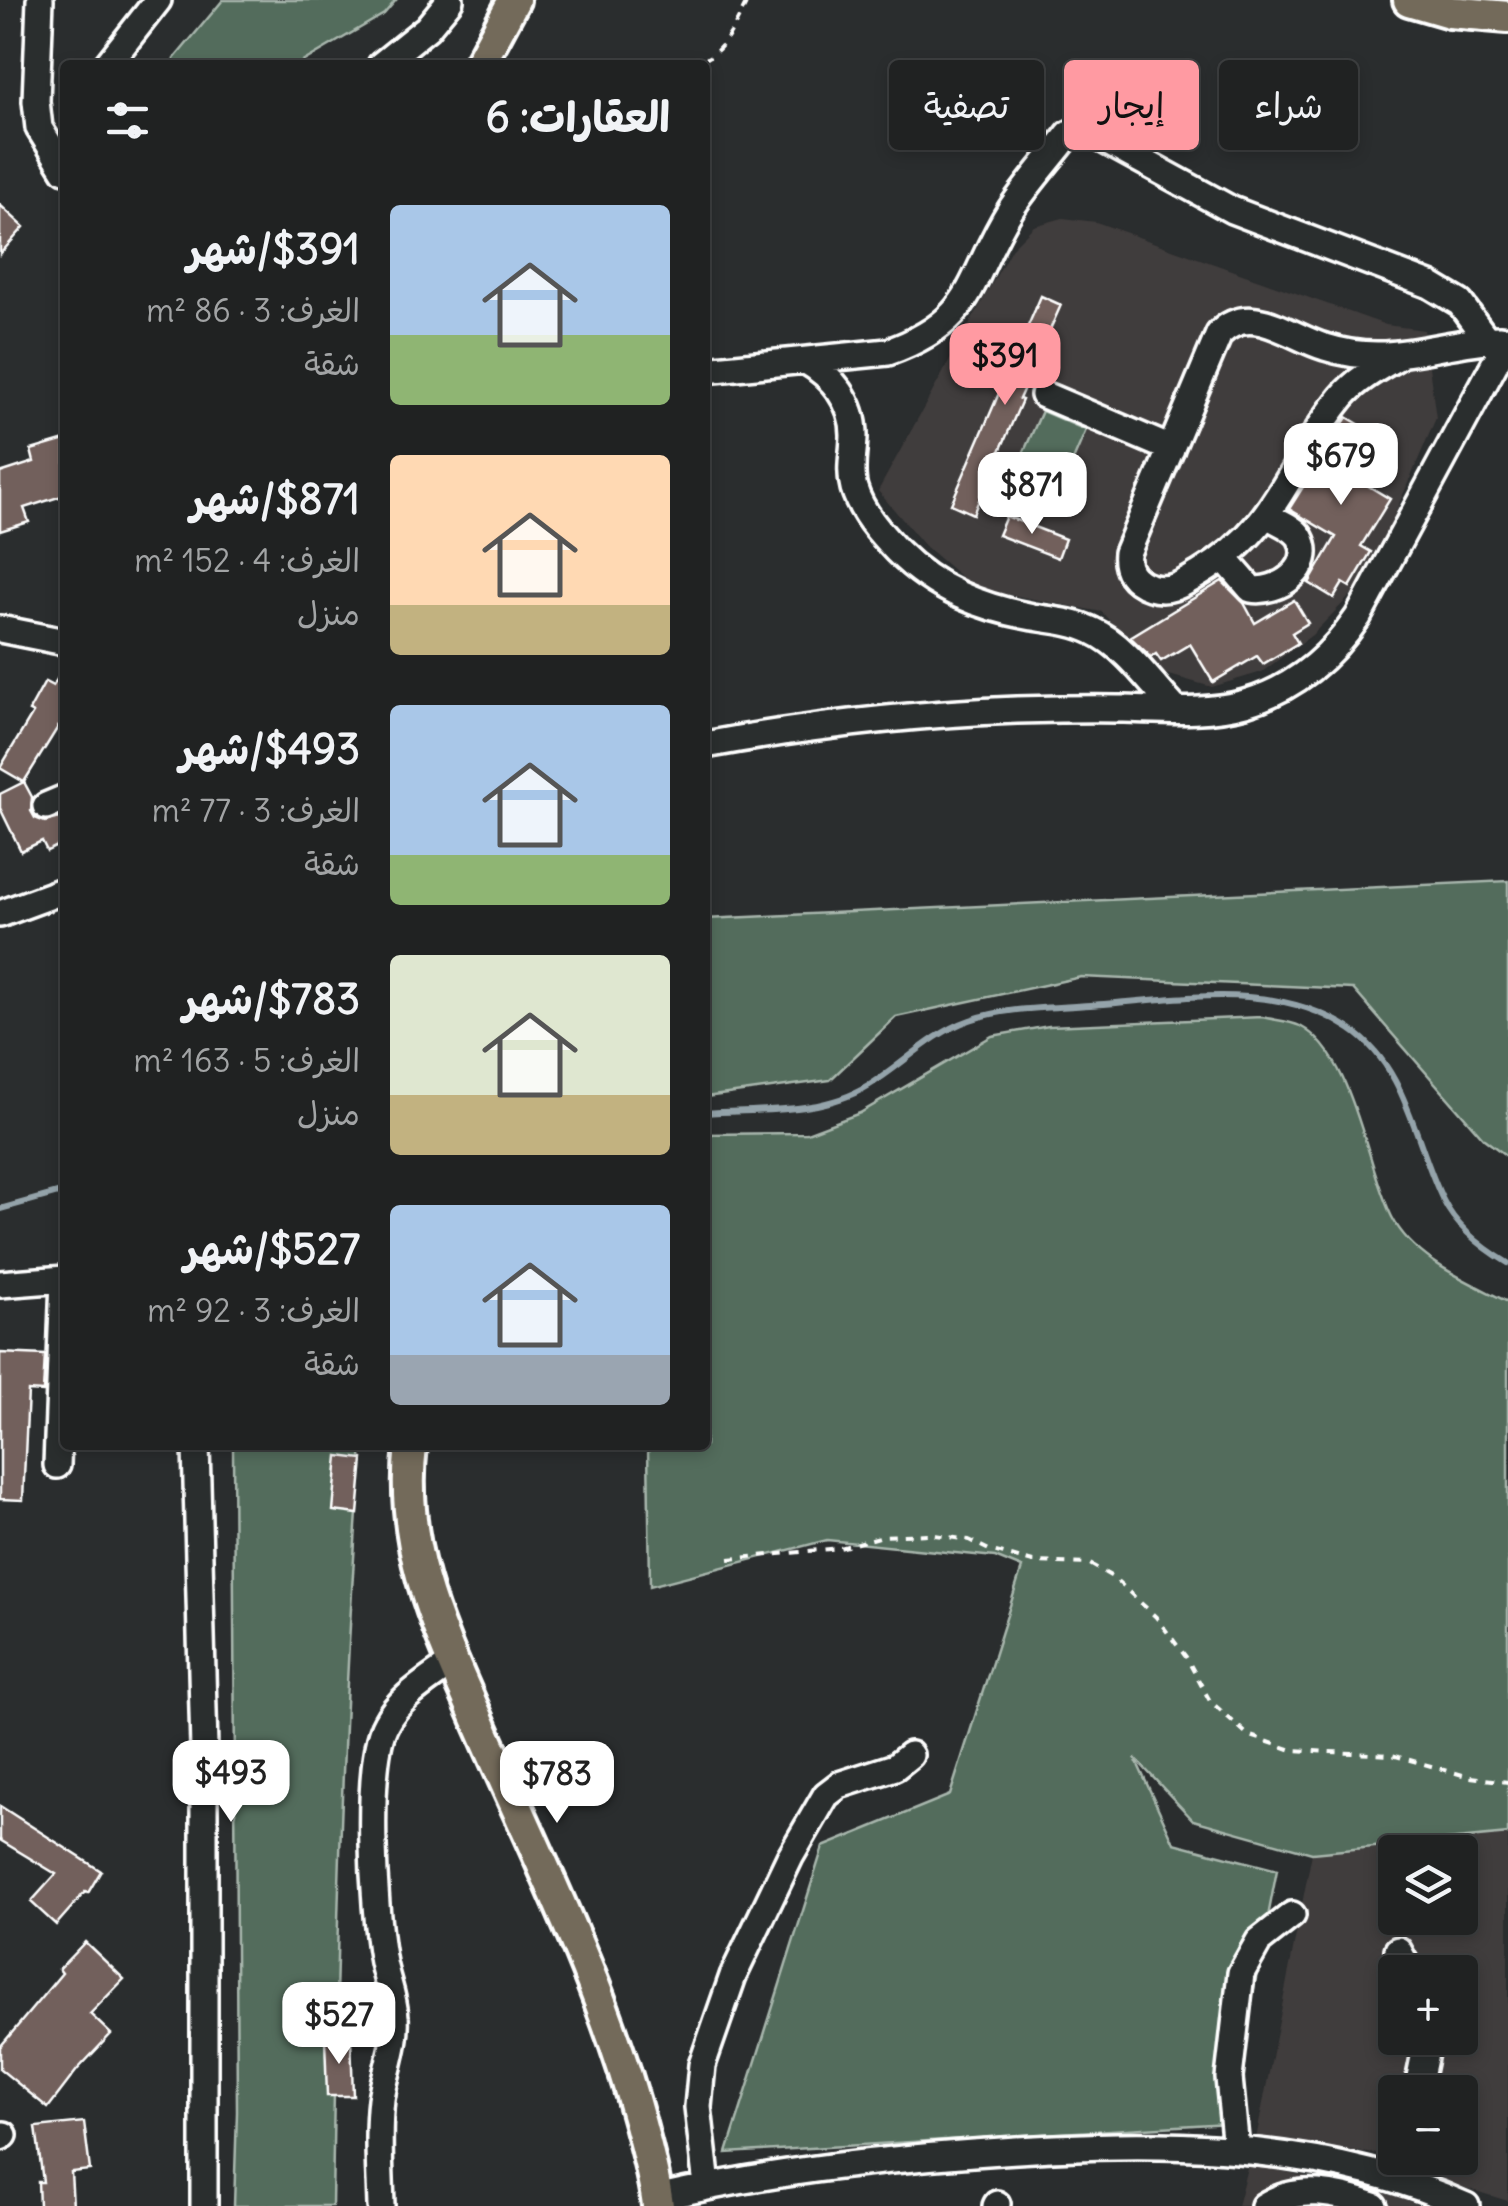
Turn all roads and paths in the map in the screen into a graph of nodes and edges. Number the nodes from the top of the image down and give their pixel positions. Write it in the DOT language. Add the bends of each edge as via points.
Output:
graph roads {
  1 [pos="40,0"];
  2 [pos="158,0"];
  3 [pos="450,0"];
  4 [pos="514,0"];
  5 [pos="748,0"];
  6 [pos="1408,0"];
  7 [pos="1508,17"];
  8 [pos="112,60"];
  9 [pos="389,60"];
  10 [pos="483,60"];
  11 [pos="704,60"];
  12 [pos="60,162"];
  13 [pos="1501,339"];
  14 [pos="1326,348"];
  15 [pos="1398,357"];
  16 [pos="806,360"];
  17 [pos="710,370"];
  18 [pos="1044,395"];
  19 [pos="1340,400"];
  20 [pos="1171,449"];
  21 [pos="1267,516"];
  22 [pos="1225,559"];
  23 [pos="0,628"];
  24 [pos="60,641"];
  25 [pos="1176,710"];
  26 [pos="710,744"];
  27 [pos="60,892"];
  28 [pos="0,914"];
  29 [pos="60,1279"];
  30 [pos="0,1284"];
  31 [pos="60,1386"];
  32 [pos="196,1450"];
  33 [pos="411,1450"];
  34 [pos="57,1466"];
  35 [pos="728,1559"];
  36 [pos="453,1662"];
  37 [pos="910,1755"];
  38 [pos="1508,1782"];
  39 [pos="1292,1914"];
  40 [pos="1236,2149"];
  41 [pos="1378,2165"];
  42 [pos="1413,2175"];
  43 [pos="707,2186"];
  44 [pos="658,2202"];
  45 [pos="1363,2204"];
  46 [pos="204,2206"];
  47 [pos="381,2206"];
  48 [pos="1264,2206"];
  49 [pos="1466,2206"];
  1 -- 12 [label="street" via="38,128"];
  2 -- 8 [label="street"];
  3 -- 9 [label="street"];
  4 -- 10 [label="main road"];
  5 -- 11 [label="path" via="722,47"];
  6 -- 7 [label="main road"];
  13 -- 15 [label="street"];
  13 -- 16 [label="street" via="1430,285 1232,210 1082,128 1069,134 1014,205 954,315 888,352"];
  13 -- 25 [label="street" via="1344,637 1309,672 1266,696 1218,709"];
  14 -- 15 [label="street"];
  14 -- 19 [label="street" via="1339,372"];
  14 -- 20 [label="street" via="1252,320 1229,324"];
  15 -- 19 [label="street"];
  16 -- 17 [label="street"];
  16 -- 25 [label="street" via="826,375 849,409 857,496 904,557 944,588 989,609 1095,632"];
  18 -- 20 [label="street"];
  19 -- 21 [label="street"];
  20 -- 22 [label="street" via="1127,553 1130,574 1148,586 1172,588"];
  21 -- 22 [label="street"];
  21 -- 22 [label="street" via="1300,538 1301,562 1286,582 1251,590"];
  23 -- 24 [label="street"];
  25 -- 26 [label="street" via="926,715"];
  27 -- 28 [label="street"];
  29 -- 30 [label="street"];
  31 -- 34 [label="street"];
  32 -- 46 [label="street"];
  33 -- 36 [label="main road" via="408,1510 418,1568"];
  35 -- 38 [label="path" via="928,1534 1033,1562 1090,1564 1156,1617 1210,1701 1248,1735 1279,1748 1392,1756"];
  36 -- 44 [label="main road" via="594,1985"];
  36 -- 47 [label="street" via="394,1711 376,1761 375,1884 395,2026 381,2100"];
  37 -- 43 [label="street" via="826,1795 733,1976 702,2065 698,2107"];
  39 -- 40 [label="street" via="1259,1941 1242,1973 1229,2078"];
  40 -- 41 [label="street"];
  40 -- 43 [label="street" via="1013,2150"];
  42 -- 49 [label="street"];
  43 -- 44 [label="street"];
  45 -- 48 [label="street" via="1294,2192"];
}
